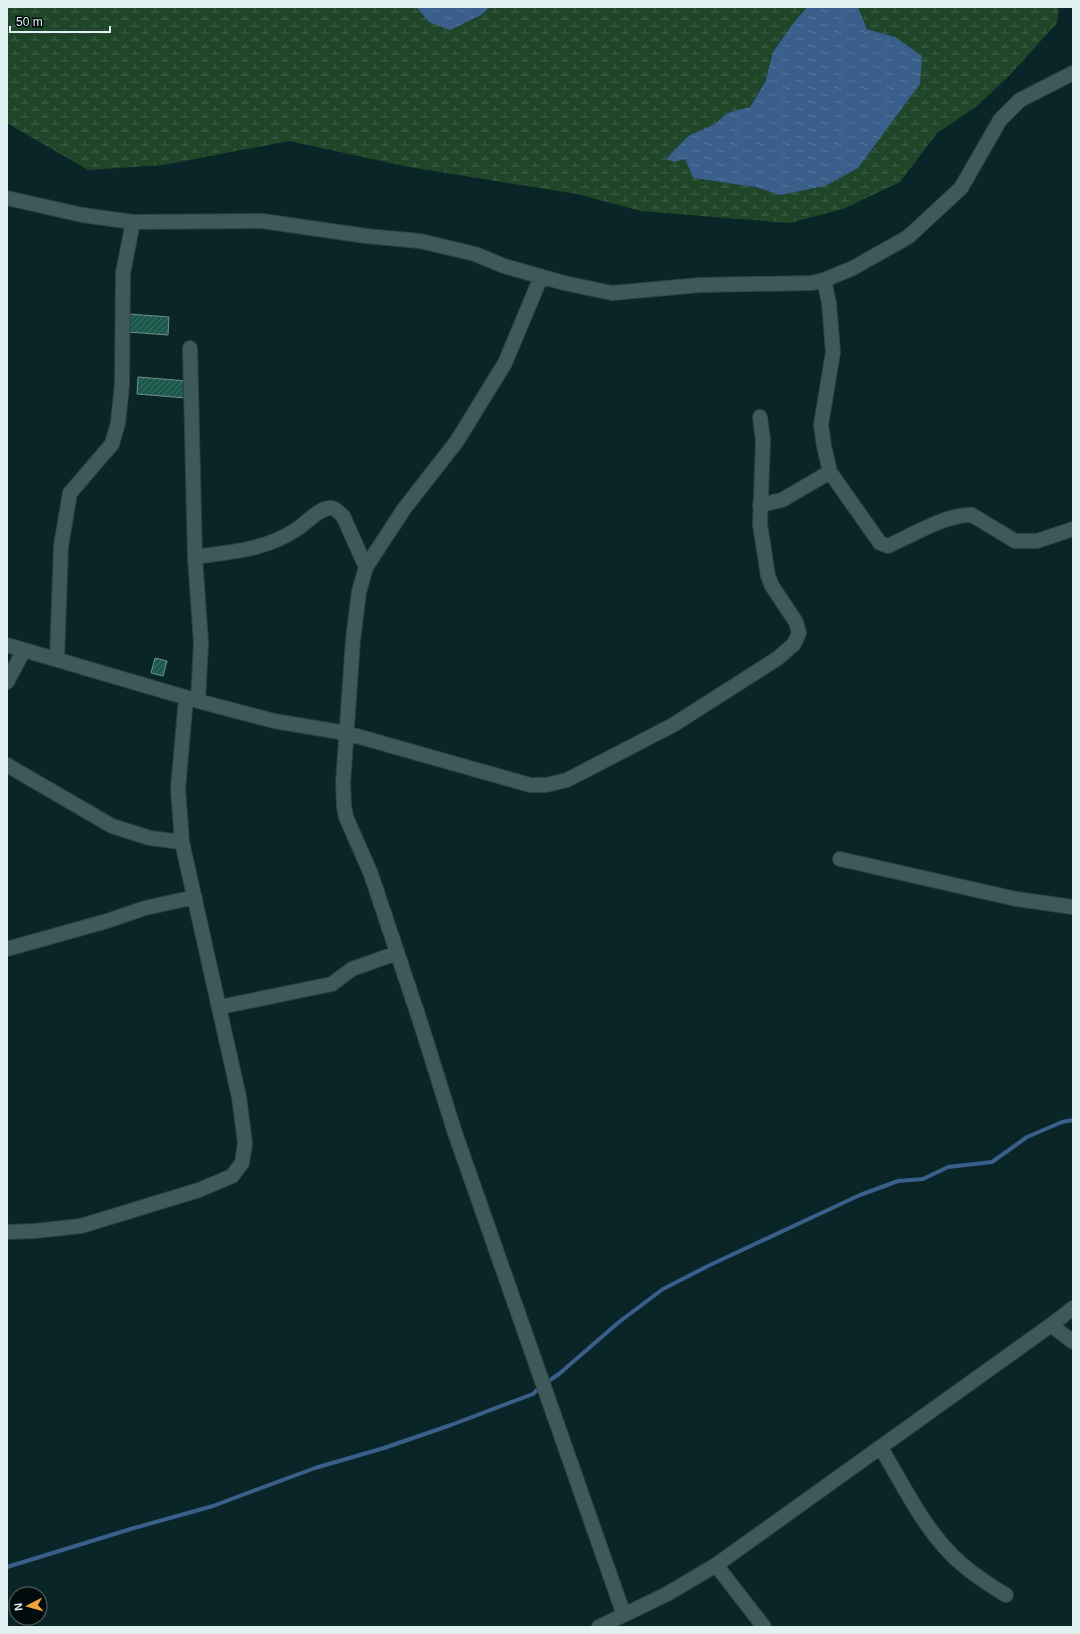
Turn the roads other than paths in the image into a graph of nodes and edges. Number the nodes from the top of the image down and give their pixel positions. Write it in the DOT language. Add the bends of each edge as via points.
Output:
graph roads {
  1 [pos="1073,73"];
  2 [pos="7,198"];
  3 [pos="134,222"];
  4 [pos="541,277"];
  5 [pos="824,280"];
  6 [pos="190,348"];
  7 [pos="760,418"];
  8 [pos="830,472"];
  9 [pos="760,505"];
  10 [pos="1073,529"];
  11 [pos="195,557"];
  12 [pos="366,568"];
  13 [pos="7,645"];
  14 [pos="24,650"];
  15 [pos="57,659"];
  16 [pos="7,682"];
  17 [pos="192,699"];
  18 [pos="346,733"];
  19 [pos="7,765"];
  20 [pos="182,842"];
  21 [pos="840,858"];
  22 [pos="196,897"];
  23 [pos="1073,907"];
  24 [pos="7,949"];
  25 [pos="397,953"];
  26 [pos="220,1007"];
  27 [pos="7,1232"];
  28 [pos="1073,1308"];
  29 [pos="1051,1325"];
  30 [pos="1073,1342"];
  31 [pos="881,1448"];
  32 [pos="716,1564"];
  33 [pos="1006,1595"];
  34 [pos="624,1615"];
  35 [pos="599,1627"];
  36 [pos="764,1627"];
  1 -- 5 [label="street" via="1020,100 1000,120 961,188 908,237 852,268"];
  2 -- 3 [label="street" via="82,216"];
  3 -- 4 [label="street" via="262,222 420,241 475,254"];
  3 -- 15 [label="street" via="123,273 122,385 118,423 112,444 70,493 61,546"];
  4 -- 5 [label="street" via="612,293 700,285 812,283"];
  4 -- 12 [label="street" via="505,363 456,441 404,509"];
  5 -- 8 [label="street" via="829,303 833,352 821,425"];
  6 -- 11 [label="street"];
  7 -- 9 [label="street" via="763,440"];
  8 -- 9 [label="street" via="788,498"];
  8 -- 10 [label="street" via="884,546 964,514 972,515 1015,542 1038,541"];
  9 -- 18 [label="street" via="760,524 768,576 796,622 799,632 794,644 778,658 673,725 567,780 546,785 530,785"];
  11 -- 12 [label="street" via="259,548 298,529 321,511 331,508 343,516"];
  11 -- 17 [label="street" via="201,643"];
  12 -- 18 [label="street" via="353,640"];
  13 -- 14 [label="street"];
  14 -- 15 [label="street"];
  14 -- 16 [label="street"];
  15 -- 17 [label="street"];
  17 -- 18 [label="street" via="274,721"];
  17 -- 20 [label="street" via="178,789"];
  18 -- 25 [label="street" via="343,783 346,817 371,874"];
  19 -- 20 [label="street" via="112,826 150,838"];
  20 -- 22 [label="street"];
  21 -- 23 [label="street" via="1016,899"];
  22 -- 24 [label="street" via="145,908"];
  22 -- 26 [label="street"];
  25 -- 26 [label="street" via="352,969 332,984"];
  25 -- 34 [label="street" via="455,1133"];
  26 -- 27 [label="street" via="240,1097 245,1143 242,1164 232,1176 199,1190 81,1226"];
  28 -- 29 [label="street"];
  29 -- 30 [label="street"];
  29 -- 31 [label="street"];
  31 -- 32 [label="street"];
  31 -- 33 [label="street" via="931,1530 950,1553 976,1577"];
  32 -- 34 [label="street" via="667,1594"];
  32 -- 36 [label="street"];
  34 -- 35 [label="street"];
}
